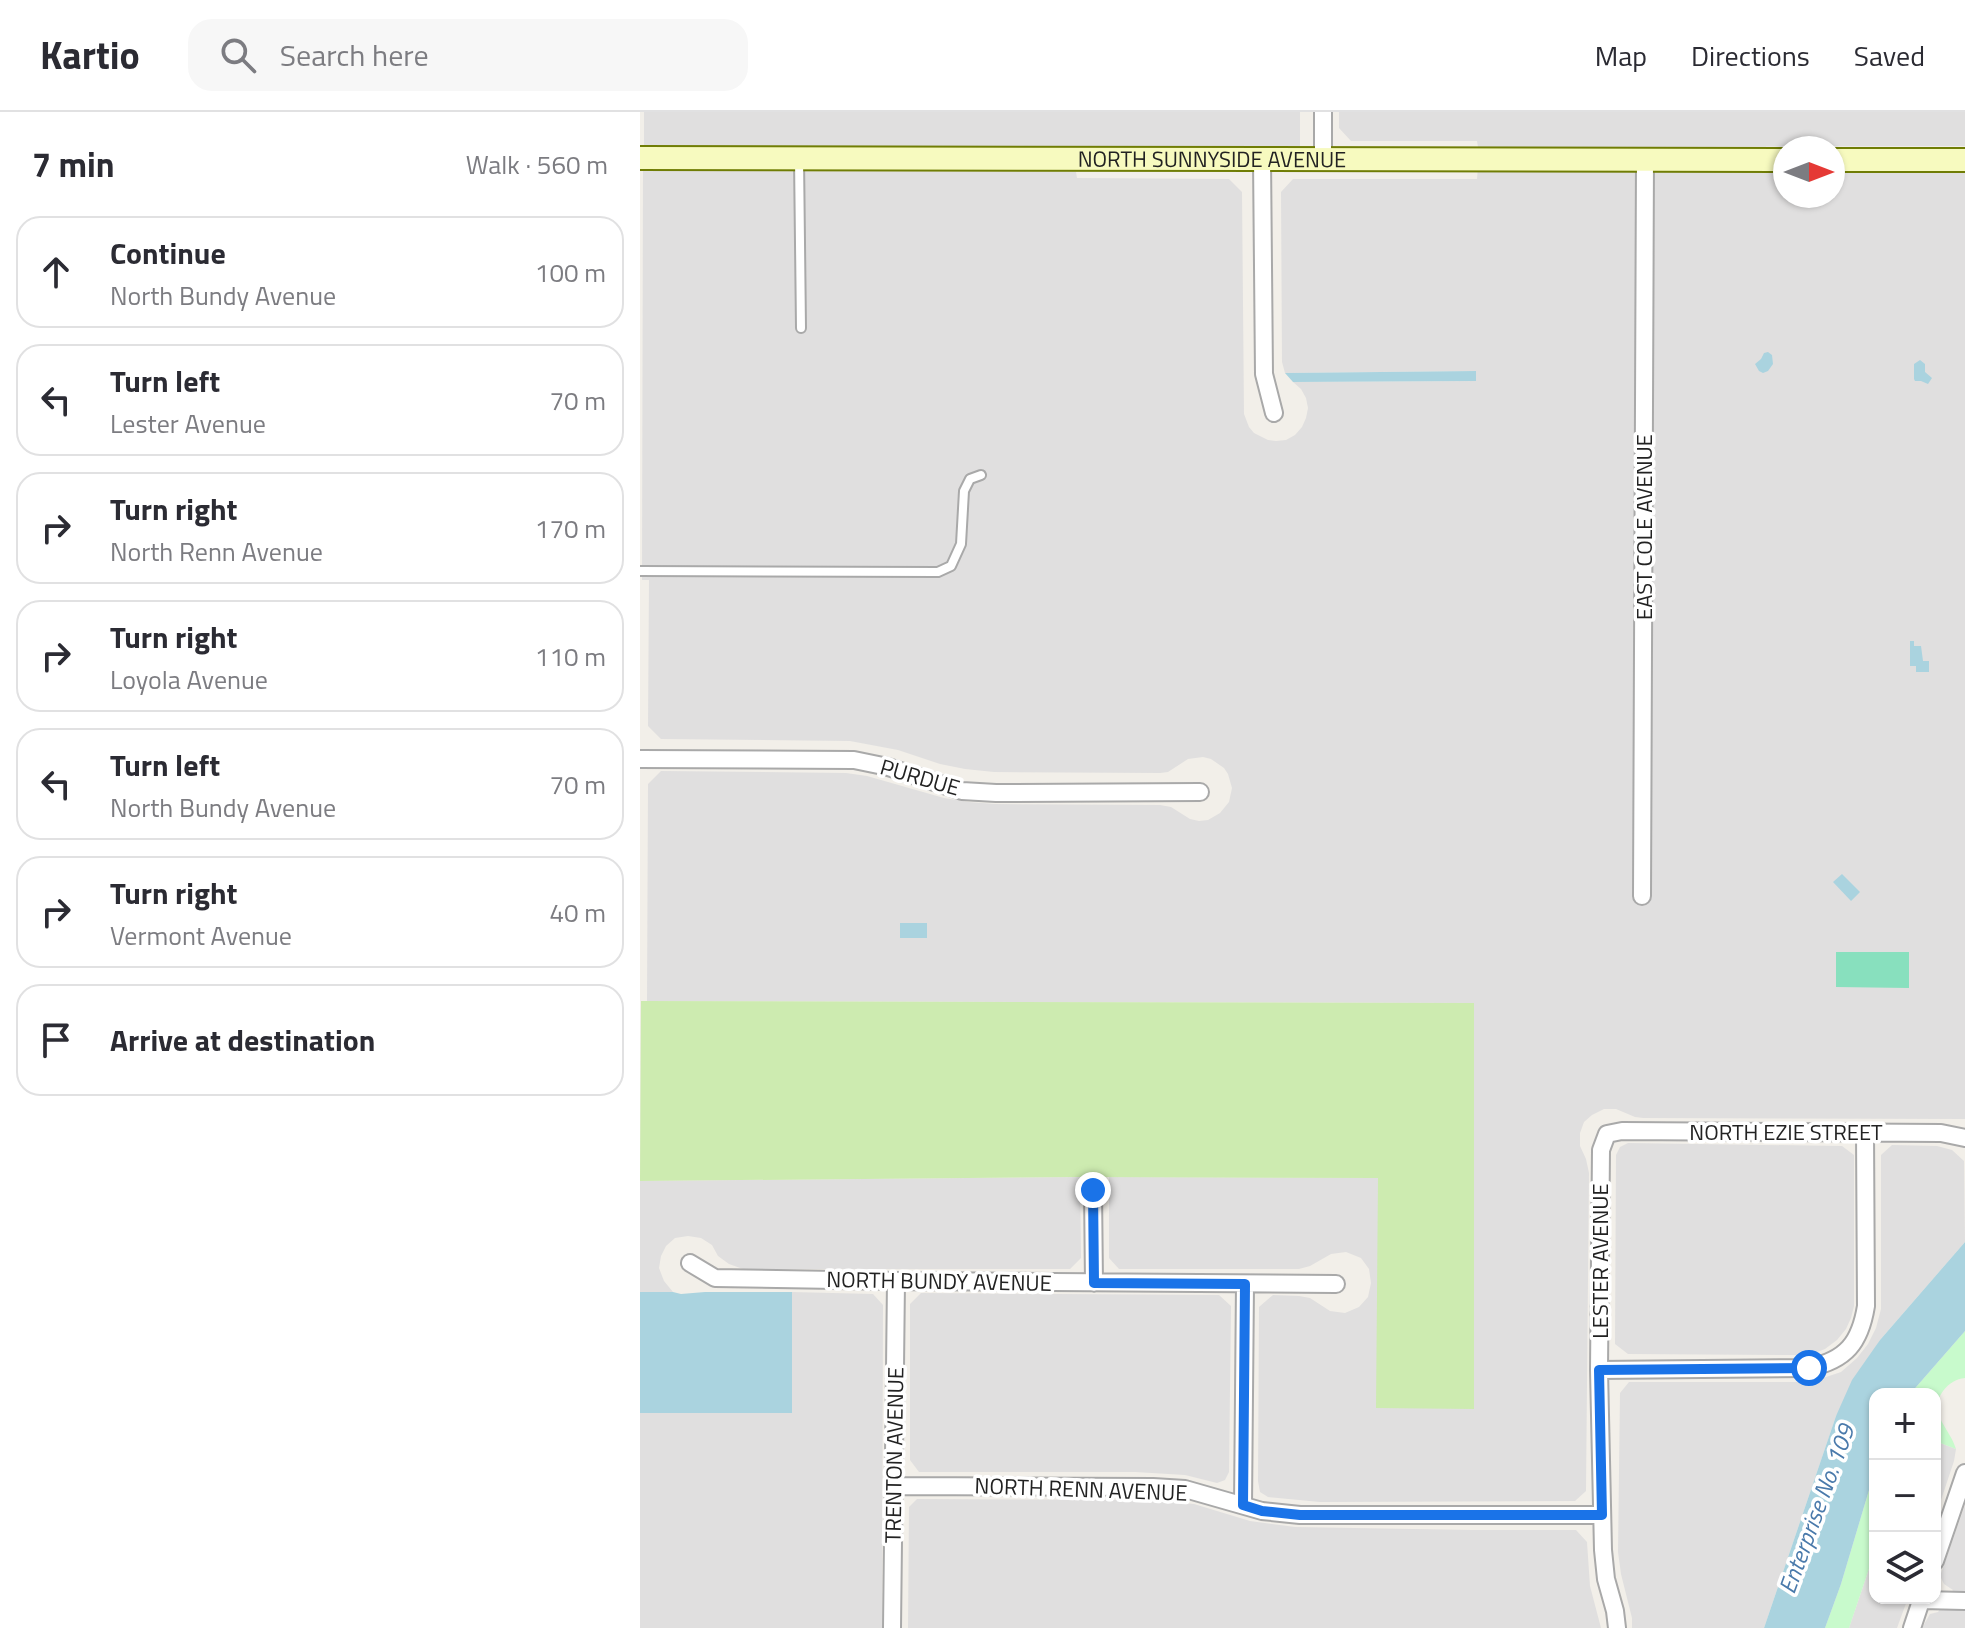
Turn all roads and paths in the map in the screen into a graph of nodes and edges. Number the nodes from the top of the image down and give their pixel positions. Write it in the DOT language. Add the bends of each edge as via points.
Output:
graph roads {
  1 [pos="1323,112"];
  2 [pos="799,157"];
  3 [pos="640,158"];
  4 [pos="1323,158"];
  5 [pos="1262,159"];
  6 [pos="1645,159"];
  7 [pos="1773,160"];
  8 [pos="1845,160"];
  9 [pos="1965,160"];
  10 [pos="801,328"];
  11 [pos="1274,413"];
  12 [pos="981,475"];
  13 [pos="640,571"];
  14 [pos="640,759"];
  15 [pos="1200,792"];
  16 [pos="1642,896"];
  17 [pos="1865,1132"];
  18 [pos="1607,1134"];
  19 [pos="1965,1138"];
  20 [pos="1093,1190"];
  21 [pos="690,1263"];
  22 [pos="896,1281"];
  23 [pos="1094,1283"];
  24 [pos="1245,1284"];
  25 [pos="1336,1284"];
  26 [pos="1599,1370"];
  27 [pos="1965,1473"];
  28 [pos="893,1486"];
  29 [pos="1243,1505"];
  30 [pos="1602,1515"];
  31 [pos="1941,1543"];
  32 [pos="1941,1600"];
  33 [pos="1965,1601"];
  34 [pos="1920,1604"];
  35 [pos="892,1628"];
  36 [pos="1617,1628"];
  37 [pos="1912,1628"];
  1 -- 4 [label="street"];
  2 -- 3 [label="main road, NORTH SUNNYSIDE AVENUE"];
  2 -- 5 [label="main road, NORTH SUNNYSIDE AVENUE"];
  2 -- 10 [label="lane"];
  4 -- 5 [label="main road, NORTH SUNNYSIDE AVENUE"];
  4 -- 6 [label="main road, NORTH SUNNYSIDE AVENUE"];
  5 -- 11 [label="street" via="1264,374"];
  6 -- 7 [label="main road, NORTH SUNNYSIDE AVENUE"];
  6 -- 16 [label="street, EAST COLE AVENUE"];
  8 -- 9 [label="main road"];
  12 -- 13 [label="lane" via="970,479 964,491 961,544 951,566 938,572"];
  14 -- 15 [label="street, PURDUE" via="854,760 962,791"];
  17 -- 18 [label="street, NORTH EZIE STREET"];
  17 -- 19 [label="street, NORTH EZIE STREET"];
  17 -- 26 [label="street" via="1866,1306 1860,1332 1846,1352 1809,1368"];
  18 -- 26 [label="street, LESTER AVENUE" via="1601,1150"];
  20 -- 23 [label="street"];
  21 -- 22 [label="street, NORTH BUNDY AVENUE" via="715,1278"];
  22 -- 23 [label="street, NORTH BUNDY AVENUE"];
  22 -- 28 [label="street, TRENTON AVENUE"];
  23 -- 24 [label="street, NORTH BUNDY AVENUE"];
  24 -- 25 [label="street, NORTH BUNDY AVENUE"];
  24 -- 29 [label="street"];
  26 -- 30 [label="street, LESTER AVENUE"];
  27 -- 31 [label="street"];
  28 -- 29 [label="street, NORTH RENN AVENUE" via="1153,1487 1185,1489"];
  28 -- 35 [label="street, TRENTON AVENUE"];
  29 -- 30 [label="street, NORTH RENN AVENUE" via="1300,1515"];
  30 -- 36 [label="street, LESTER AVENUE" via="1606,1579"];
  32 -- 33 [label="street"];
  34 -- 37 [label="street"];
}
